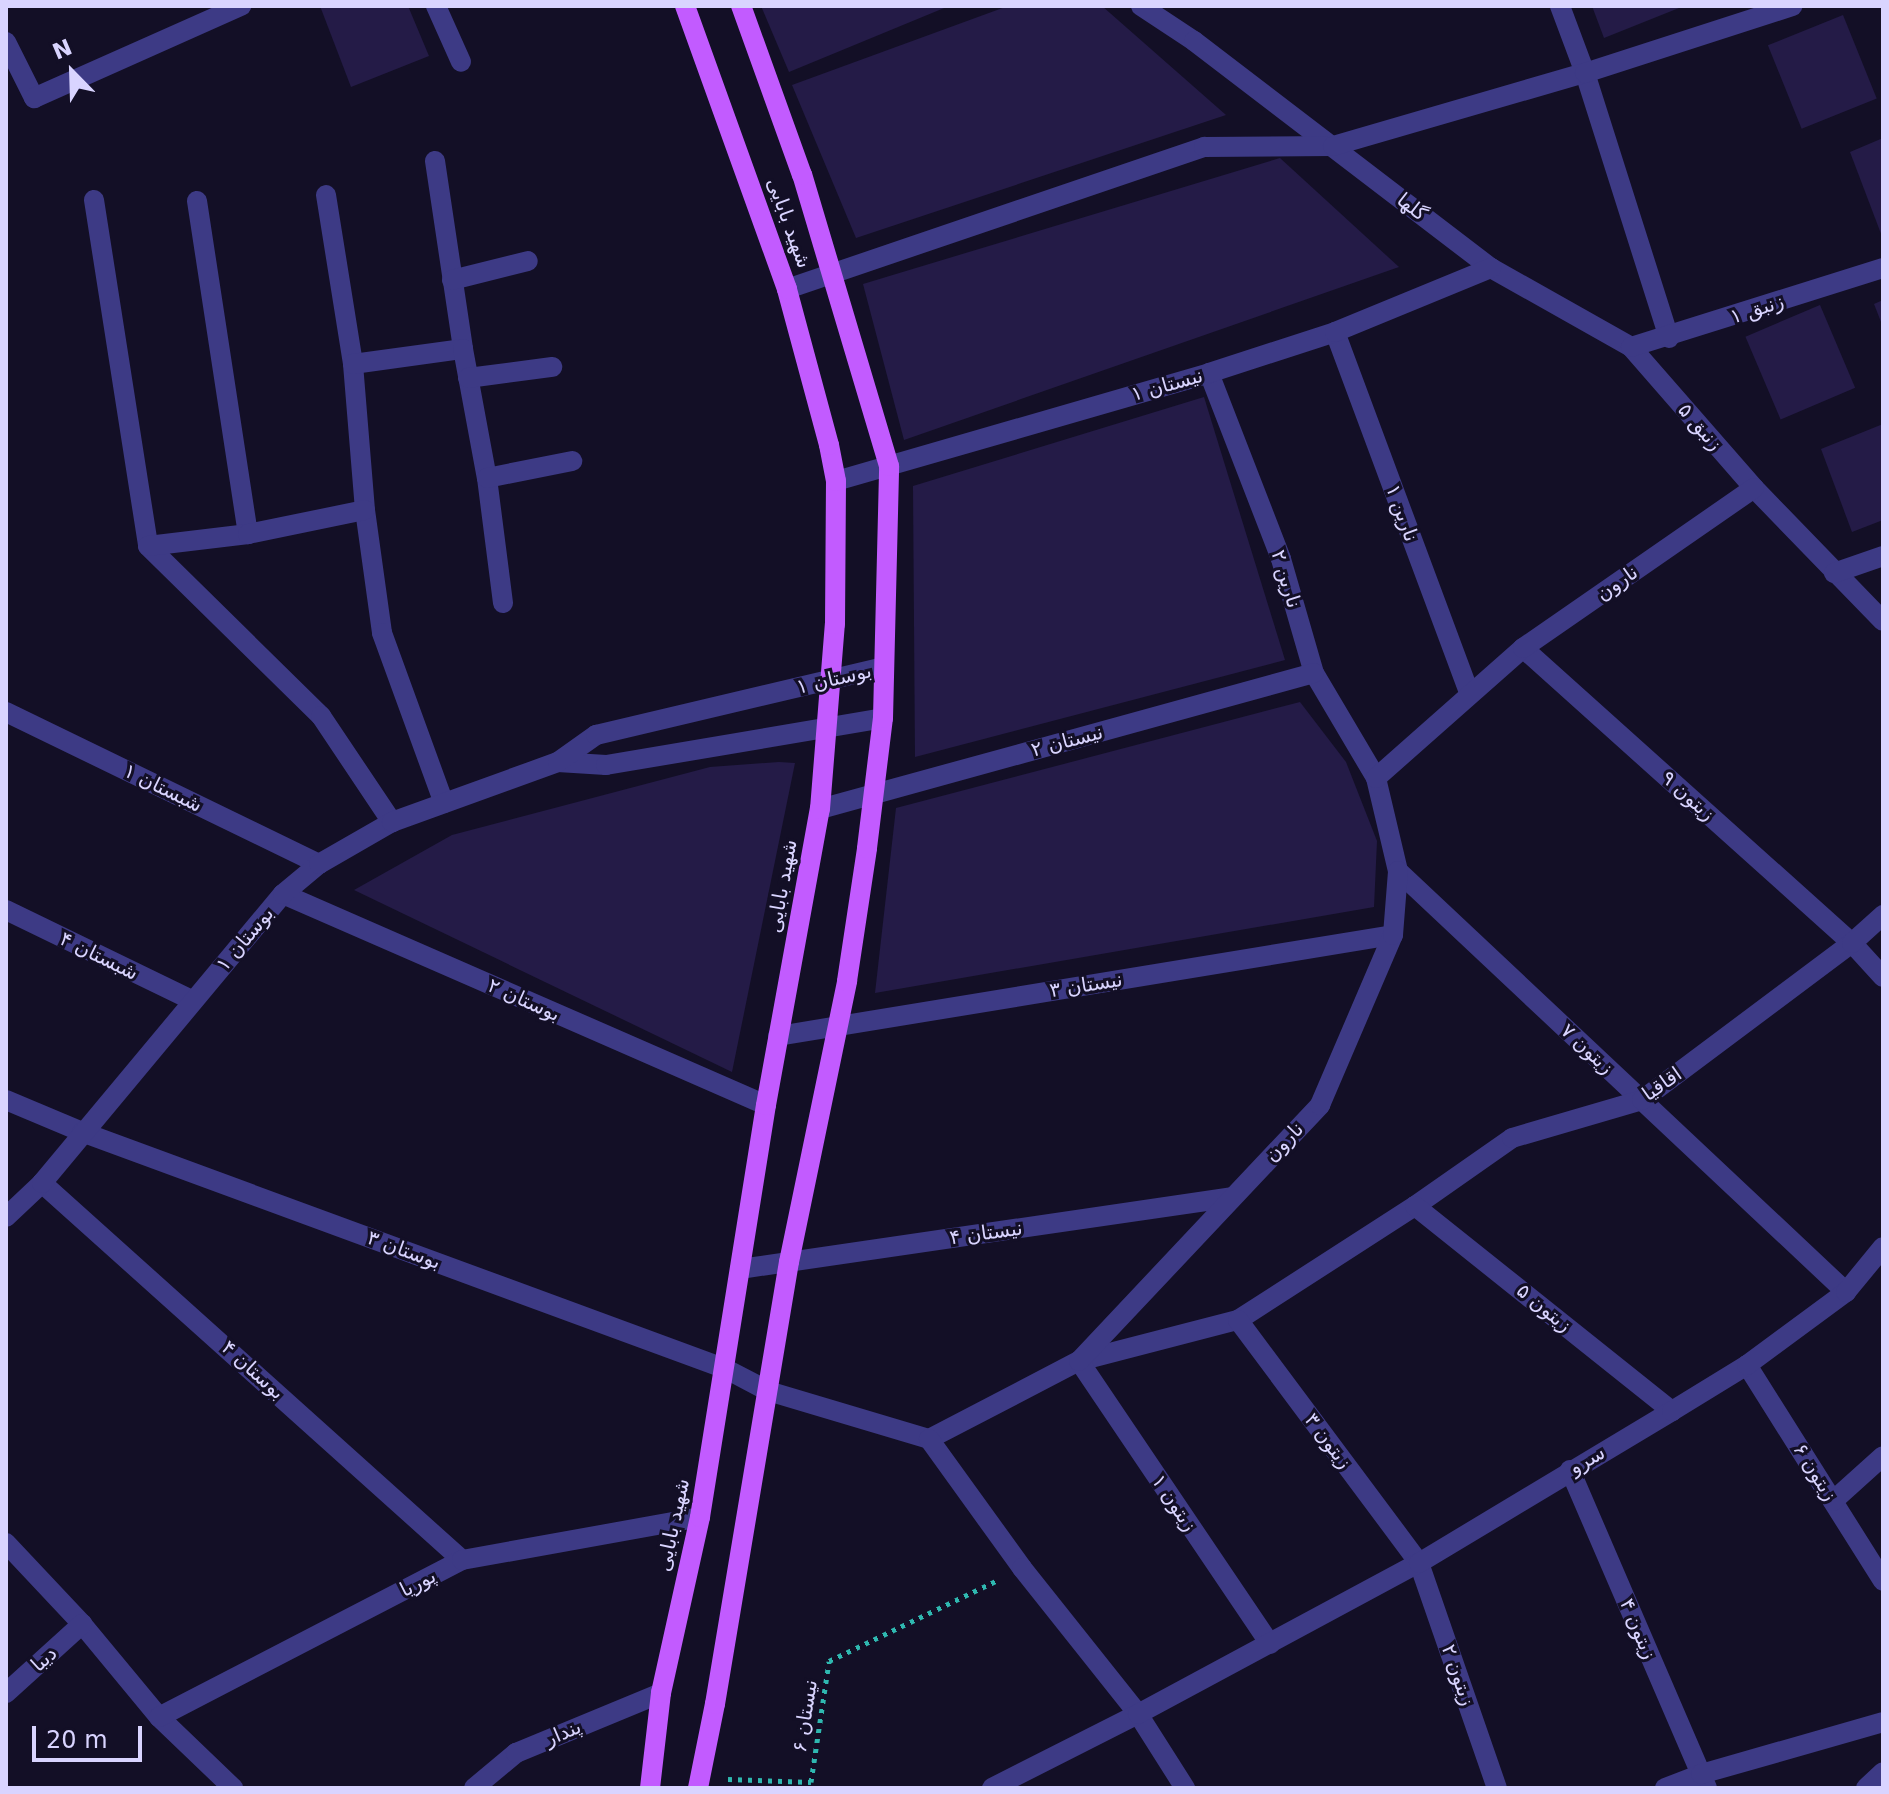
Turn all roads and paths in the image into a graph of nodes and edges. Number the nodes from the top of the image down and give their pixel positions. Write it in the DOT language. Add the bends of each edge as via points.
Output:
graph roads {
  1 [pos="241,6"];
  2 [pos="436,6"];
  3 [pos="685,6"];
  4 [pos="741,6"];
  5 [pos="1141,6"];
  6 [pos="1560,6"];
  7 [pos="1792,6"];
  8 [pos="215,11"];
  9 [pos="6,42"];
  10 [pos="461,62"];
  11 [pos="1585,73"];
  12 [pos="1333,146"];
  13 [pos="435,161"];
  14 [pos="326,195"];
  15 [pos="94,200"];
  16 [pos="197,201"];
  17 [pos="528,261"];
  18 [pos="1491,268"];
  19 [pos="1883,268"];
  20 [pos="833,274"];
  21 [pos="452,280"];
  22 [pos="787,289"];
  23 [pos="1335,332"];
  24 [pos="1669,338"];
  25 [pos="1631,347"];
  26 [pos="463,349"];
  27 [pos="353,364"];
  28 [pos="552,367"];
  29 [pos="1209,373"];
  30 [pos="468,378"];
  31 [pos="572,461"];
  32 [pos="889,466"];
  33 [pos="487,478"];
  34 [pos="836,481"];
  35 [pos="1754,488"];
  36 [pos="365,510"];
  37 [pos="248,534"];
  38 [pos="148,546"];
  39 [pos="1883,556"];
  40 [pos="1834,573"];
  41 [pos="503,603"];
  42 [pos="1883,621"];
  43 [pos="1523,648"];
  44 [pos="884,667"];
  45 [pos="1314,673"];
  46 [pos="831,680"];
  47 [pos="1469,693"];
  48 [pos="6,712"];
  49 [pos="883,718"];
  50 [pos="828,730"];
  51 [pos="558,762"];
  52 [pos="1376,778"];
  53 [pos="874,794"];
  54 [pos="444,803"];
  55 [pos="820,809"];
  56 [pos="392,822"];
  57 [pos="319,864"];
  58 [pos="1398,871"];
  59 [pos="283,894"];
  60 [pos="6,910"];
  61 [pos="1883,915"];
  62 [pos="1393,935"];
  63 [pos="1852,943"];
  64 [pos="1883,977"];
  65 [pos="193,1001"];
  66 [pos="839,1025"];
  67 [pos="778,1036"];
  68 [pos="6,1100"];
  69 [pos="1642,1100"];
  70 [pos="766,1105"];
  71 [pos="82,1132"];
  72 [pos="42,1183"];
  73 [pos="1232,1197"];
  74 [pos="1415,1206"];
  75 [pos="6,1217"];
  76 [pos="1883,1247"];
  77 [pos="789,1262"];
  78 [pos="740,1269"];
  79 [pos="1846,1292"];
  80 [pos="1238,1320"];
  81 [pos="1079,1361"];
  82 [pos="1747,1365"];
  83 [pos="726,1369"];
  84 [pos="768,1391"];
  85 [pos="1672,1411"];
  86 [pos="929,1439"];
  87 [pos="1883,1456"];
  88 [pos="1570,1470"];
  89 [pos="1833,1501"];
  90 [pos="700,1517"];
  91 [pos="6,1543"];
  92 [pos="462,1560"];
  93 [pos="1419,1563"];
  94 [pos="1022,1568"];
  95 [pos="1883,1581"];
  96 [pos="82,1624"];
  97 [pos="1270,1644"];
  98 [pos="6,1693"];
  99 [pos="661,1693"];
  100 [pos="1138,1714"];
  101 [pos="159,1717"];
  102 [pos="1883,1722"];
  103 [pos="1883,1772"];
  104 [pos="1704,1781"];
  105 [pos="699,1783"];
  106 [pos="233,1788"];
  107 [pos="474,1788"];
  108 [pos="650,1788"];
  109 [pos="992,1788"];
  110 [pos="1185,1788"];
  111 [pos="1497,1788"];
  112 [pos="1665,1788"];
  113 [pos="1866,1788"];
  1 -- 8 [label="street"];
  2 -- 10 [label="street"];
  3 -- 22 [label="main road, شهید بابایی"];
  4 -- 20 [label="main road, شهید بابایی"];
  5 -- 12 [label="street, گلها"];
  6 -- 11 [label="street"];
  7 -- 11 [label="street"];
  8 -- 9 [label="street" via="34,98"];
  11 -- 12 [label="street"];
  11 -- 24 [label="street"];
  12 -- 18 [label="street, گلها"];
  12 -- 20 [label="street" via="1204,147"];
  13 -- 21 [label="street"];
  14 -- 27 [label="street"];
  15 -- 38 [label="street"];
  16 -- 37 [label="street"];
  17 -- 21 [label="street"];
  18 -- 23 [label="street, نیستان ۱"];
  18 -- 25 [label="street, زنبق ۵"];
  19 -- 24 [label="street, زنبق ۱"];
  20 -- 22 [label="street"];
  20 -- 32 [label="main road, شهید بابایی"];
  21 -- 26 [label="street"];
  22 -- 34 [label="main road, شهید بابایی"];
  23 -- 29 [label="street, نیستان ۱"];
  23 -- 47 [label="street, نارین ۱"];
  24 -- 25 [label="street, زنبق ۱"];
  25 -- 35 [label="street, زنبق ۵"];
  26 -- 27 [label="street"];
  26 -- 30 [label="street"];
  27 -- 36 [label="street"];
  28 -- 30 [label="street"];
  29 -- 32 [label="street, نیستان ۱"];
  29 -- 45 [label="street, نارین ۲" via="1281,559"];
  30 -- 33 [label="street"];
  31 -- 33 [label="street"];
  32 -- 34 [label="street, نیستان ۱"];
  32 -- 44 [label="main road, شهید بابایی"];
  33 -- 41 [label="street"];
  34 -- 46 [label="main road, شهید بابایی"];
  35 -- 40 [label="street, زنبق ۵"];
  35 -- 43 [label="street, نارون"];
  36 -- 37 [label="street"];
  36 -- 54 [label="street" via="382,633"];
  37 -- 38 [label="street"];
  38 -- 56 [label="street" via="321,716"];
  39 -- 40 [label="street"];
  40 -- 42 [label="street, زنبق ۵"];
  43 -- 47 [label="street, نارون"];
  43 -- 63 [label="street, زیتون ۹"];
  44 -- 46 [label="street, بوستان ۱"];
  44 -- 49 [label="main road, شهید بابایی"];
  45 -- 52 [label="street, نارین ۲"];
  45 -- 53 [label="street, نیستان ۲"];
  46 -- 50 [label="main road, شهید بابایی"];
  46 -- 51 [label="street, بوستان ۱" via="596,735"];
  47 -- 52 [label="street, نارون"];
  48 -- 57 [label="street, شبستان ۱"];
  49 -- 50 [label="street, بوستان ۱"];
  49 -- 53 [label="main road, شهید بابایی"];
  50 -- 51 [label="street, بوستان ۱" via="606,765"];
  50 -- 55 [label="main road, شهید بابایی"];
  51 -- 54 [label="street, بوستان ۱"];
  52 -- 58 [label="street"];
  53 -- 55 [label="street, نیستان ۲"];
  53 -- 66 [label="main road, شهید بابایی"];
  54 -- 56 [label="street, بوستان ۱"];
  55 -- 67 [label="main road, شهید بابایی"];
  56 -- 57 [label="street, بوستان ۱"];
  57 -- 59 [label="street, بوستان ۱"];
  58 -- 62 [label="street, نارون"];
  58 -- 69 [label="street, زیتون ۷"];
  59 -- 65 [label="street, بوستان ۱"];
  59 -- 70 [label="street, بوستان ۲"];
  60 -- 65 [label="street, شبستان ۴"];
  61 -- 63 [label="street, اقاقیا"];
  62 -- 66 [label="street, نیستان ۳"];
  62 -- 73 [label="street, نارون" via="1320,1105"];
  63 -- 64 [label="street"];
  63 -- 69 [label="street, اقاقیا"];
  65 -- 71 [label="street, بوستان ۱"];
  66 -- 67 [label="street, نیستان ۳"];
  66 -- 77 [label="main road, شهید بابایی"];
  67 -- 70 [label="main road, شهید بابایی"];
  68 -- 71 [label="street, بوستان ۳"];
  69 -- 74 [label="street, اقاقیا" via="1512,1138"];
  69 -- 79 [label="street, زیتون ۷"];
  70 -- 78 [label="main road, شهید بابایی"];
  71 -- 72 [label="street, بوستان ۱"];
  71 -- 83 [label="street, بوستان ۳"];
  72 -- 75 [label="street, بوستان ۱"];
  72 -- 92 [label="street, بوستان ۴"];
  73 -- 77 [label="street, نیستان ۴"];
  73 -- 81 [label="street, نارون"];
  74 -- 80 [label="street, اقاقیا"];
  74 -- 85 [label="street, زیتون ۵"];
  76 -- 79 [label="street, سرو"];
  77 -- 78 [label="street, نیستان ۴"];
  77 -- 84 [label="main road, شهید بابایی"];
  78 -- 83 [label="main road, شهید بابایی"];
  79 -- 82 [label="street, سرو"];
  80 -- 81 [label="street, اقاقیا"];
  80 -- 93 [label="street, زیتون ۳"];
  81 -- 86 [label="street"];
  81 -- 97 [label="street, زیتون ۱"];
  82 -- 85 [label="street, سرو"];
  82 -- 89 [label="street, زیتون ۶"];
  83 -- 84 [label="street, بوستان ۳"];
  83 -- 90 [label="main road, شهید بابایی"];
  84 -- 86 [label="street, بوستان ۳"];
  84 -- 105 [label="main road, شهید بابایی"];
  85 -- 88 [label="street, سرو"];
  86 -- 94 [label="street"];
  87 -- 89 [label="street"];
  88 -- 93 [label="street, سرو"];
  88 -- 104 [label="street, زیتون ۴"];
  89 -- 95 [label="street, زیتون ۶"];
  90 -- 92 [label="street, پوریا"];
  90 -- 99 [label="main road, شهید بابایی"];
  91 -- 96 [label="street"];
  92 -- 101 [label="street, پوریا"];
  93 -- 97 [label="street, سرو"];
  93 -- 111 [label="street, زیتون ۲"];
  94 -- 100 [label="street"];
  94 -- 105 [label="path, نیستان ۶" via="829,1661 811,1782"];
  96 -- 98 [label="street, دیبا"];
  96 -- 101 [label="street"];
  97 -- 100 [label="street, سرو"];
  99 -- 107 [label="street, پندار" via="516,1753"];
  99 -- 108 [label="main road, شهید بابایی"];
  100 -- 109 [label="street, سرو"];
  100 -- 110 [label="street"];
  101 -- 106 [label="street"];
  102 -- 104 [label="street"];
  103 -- 113 [label="street"];
  104 -- 112 [label="street"];
}
